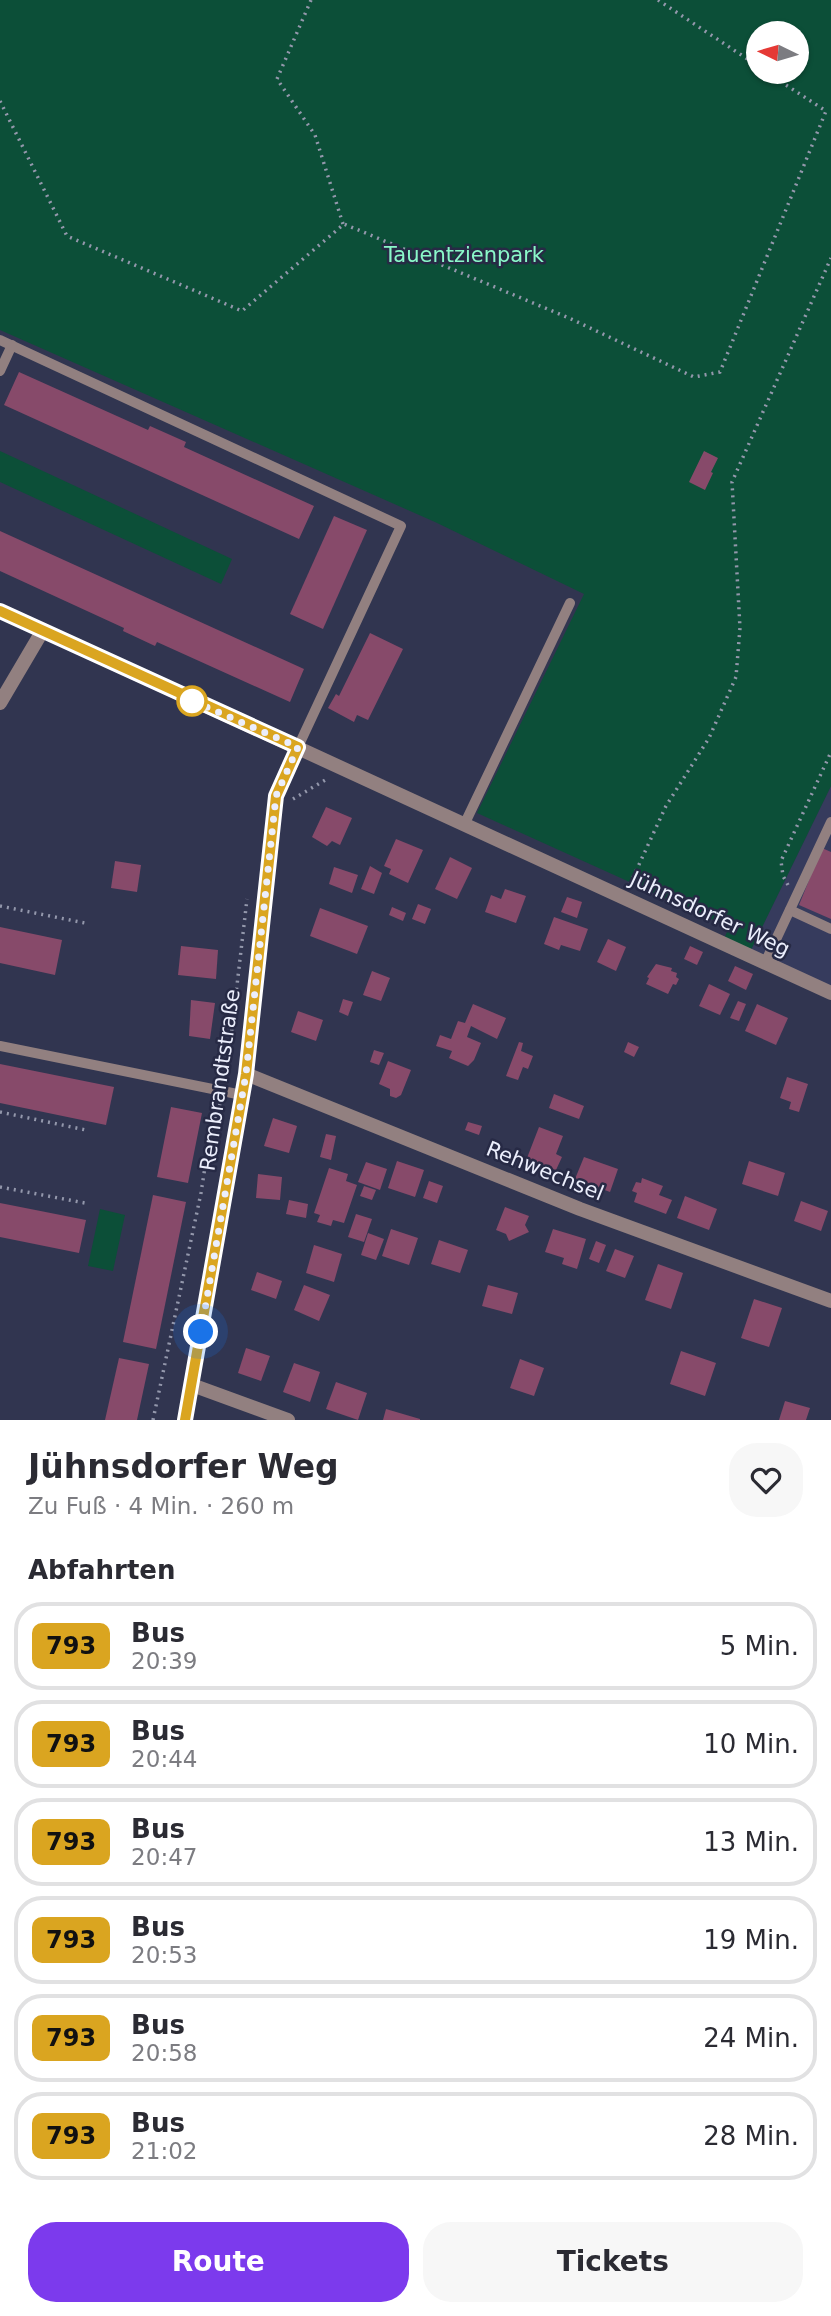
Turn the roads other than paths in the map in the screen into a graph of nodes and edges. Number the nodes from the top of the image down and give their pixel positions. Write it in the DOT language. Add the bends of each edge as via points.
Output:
graph roads {
  1 [pos="0,340"];
  2 [pos="12,345"];
  3 [pos="0,371"];
  4 [pos="570,603"];
  5 [pos="0,611"];
  6 [pos="43,629"];
  7 [pos="0,703"];
  8 [pos="298,747"];
  9 [pos="831,822"];
  10 [pos="465,824"];
  11 [pos="790,910"];
  12 [pos="831,929"];
  13 [pos="765,962"];
  14 [pos="831,993"];
  15 [pos="0,1046"];
  16 [pos="246,1074"];
  17 [pos="242,1096"];
  18 [pos="831,1301"];
  19 [pos="192,1385"];
  20 [pos="185,1420"];
  21 [pos="288,1420"];
  1 -- 2 [label="lane"];
  2 -- 3 [label="lane"];
  2 -- 8 [label="lane" via="401,526"];
  4 -- 10 [label="lane"];
  5 -- 6 [label="street, Jühnsdorfer Weg"];
  6 -- 7 [label="street"];
  6 -- 8 [label="street, Jühnsdorfer Weg"];
  8 -- 10 [label="street, Jühnsdorfer Weg"];
  8 -- 16 [label="street, Rembrandtstraße" via="276,796"];
  9 -- 11 [label="lane"];
  10 -- 13 [label="street, Jühnsdorfer Weg"];
  11 -- 12 [label="lane"];
  11 -- 13 [label="lane"];
  13 -- 14 [label="street, Jühnsdorfer Weg"];
  15 -- 17 [label="lane"];
  16 -- 17 [label="street, Rembrandtstraße"];
  16 -- 18 [label="street, Rehwechsel" via="580,1209"];
  17 -- 19 [label="street, Rembrandtstraße"];
  19 -- 20 [label="street, Rembrandtstraße"];
  19 -- 21 [label="street"];
}
